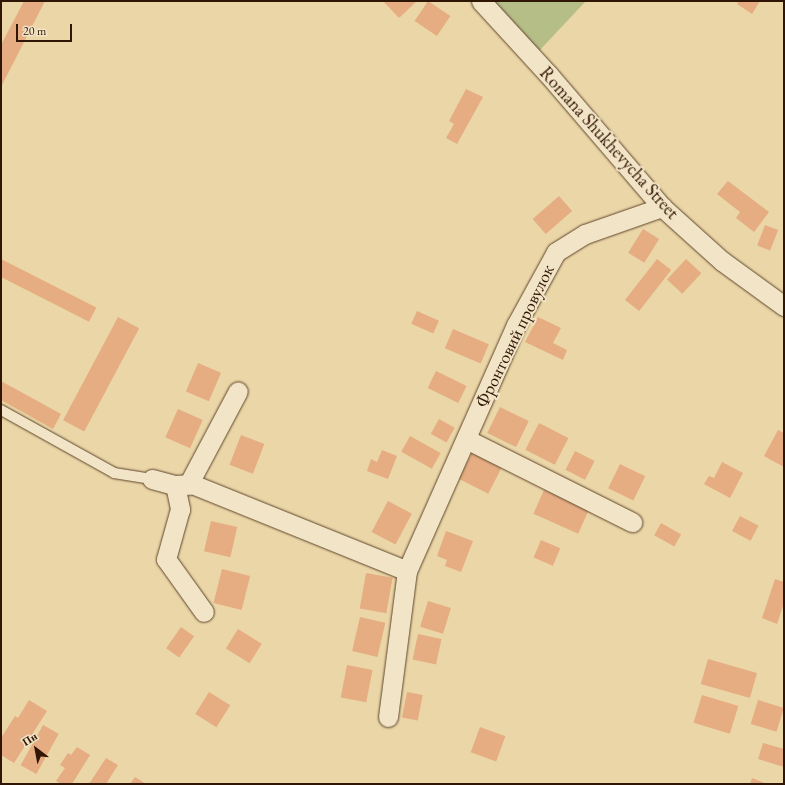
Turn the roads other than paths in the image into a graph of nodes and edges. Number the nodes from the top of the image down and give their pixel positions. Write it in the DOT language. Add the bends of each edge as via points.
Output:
graph roads {
  1 [pos="481,1"];
  2 [pos="662,207"];
  3 [pos="784,306"];
  4 [pos="238,391"];
  5 [pos="1,410"];
  6 [pos="466,440"];
  7 [pos="152,478"];
  8 [pos="181,485"];
  9 [pos="632,522"];
  10 [pos="407,571"];
  11 [pos="204,612"];
  12 [pos="388,717"];
  1 -- 2 [label="street, Romana Shukhevycha Street" via="548,74"];
  2 -- 3 [label="street, Romana Shukhevycha Street" via="722,261"];
  2 -- 6 [label="street, Фронтовий провулок" via="585,234 556,252 516,325"];
  4 -- 8 [label="street"];
  5 -- 7 [label="lane" via="114,473"];
  6 -- 9 [label="street"];
  6 -- 10 [label="street, Фронтовий провулок"];
  7 -- 8 [label="street"];
  8 -- 10 [label="street" via="192,484"];
  8 -- 11 [label="street" via="180,509 166,559"];
  10 -- 12 [label="street, Фронтовий провулок"];
}
